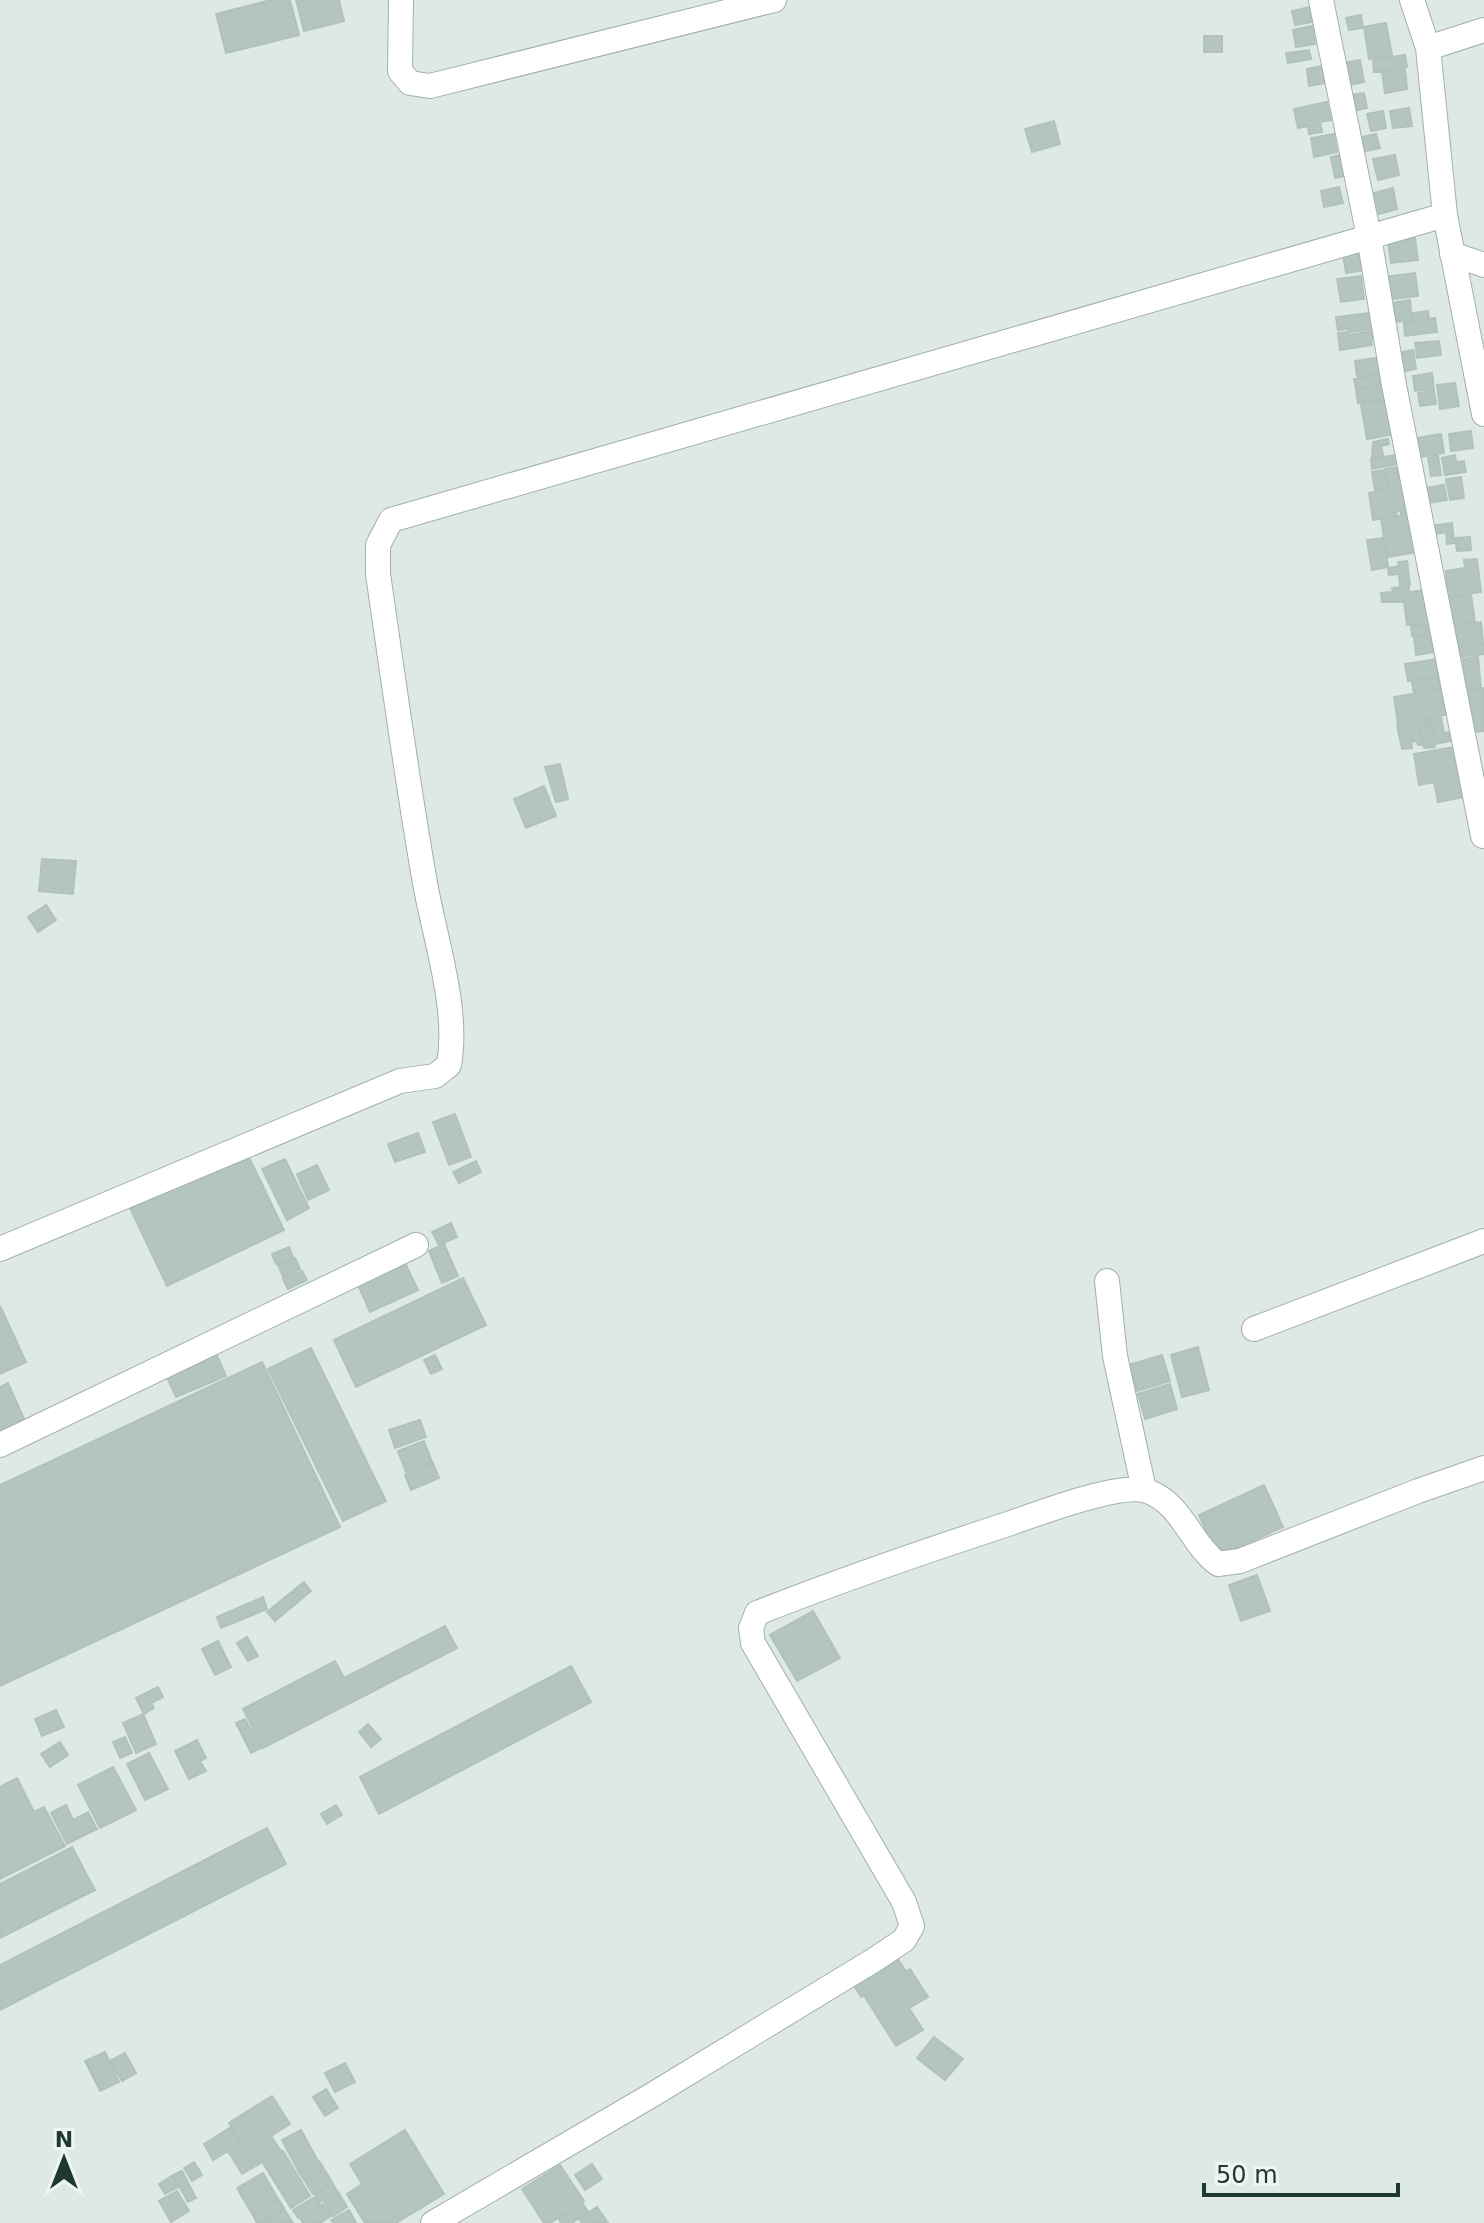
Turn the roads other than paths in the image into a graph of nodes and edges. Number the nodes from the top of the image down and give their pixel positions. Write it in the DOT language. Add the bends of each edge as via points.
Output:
graph roads {
  1 [pos="401,0"];
  2 [pos="774,0"];
  3 [pos="1321,0"];
  4 [pos="1412,0"];
  5 [pos="746,4"];
  6 [pos="1484,30"];
  7 [pos="1428,48"];
  8 [pos="1445,215"];
  9 [pos="1369,237"];
  10 [pos="1452,254"];
  11 [pos="1484,265"];
  12 [pos="1484,414"];
  13 [pos="1483,836"];
  14 [pos="1484,1241"];
  15 [pos="416,1245"];
  16 [pos="0,1249"];
  17 [pos="1107,1281"];
  18 [pos="1254,1329"];
  19 [pos="0,1445"];
  20 [pos="1484,1468"];
  21 [pos="1144,1490"];
  22 [pos="433,2223"];
  1 -- 5 [label="street" via="400,71 410,83 430,86"];
  2 -- 5 [label="street"];
  3 -- 9 [label="street"];
  4 -- 7 [label="street"];
  6 -- 7 [label="street"];
  7 -- 8 [label="street"];
  8 -- 9 [label="street"];
  8 -- 10 [label="street"];
  9 -- 13 [label="street"];
  9 -- 16 [label="street" via="391,520 378,545 378,574 425,884 449,1005 449,1065 435,1076 400,1081"];
  10 -- 11 [label="street"];
  10 -- 12 [label="street"];
  14 -- 18 [label="street"];
  15 -- 19 [label="street"];
  17 -- 21 [label="street" via="1115,1356"];
  20 -- 21 [label="street" via="1240,1561 1218,1564 1170,1504"];
  21 -- 22 [label="street" via="1092,1496 757,1613 753,1643 904,1902 912,1926 904,1940 874,1960"];
}
